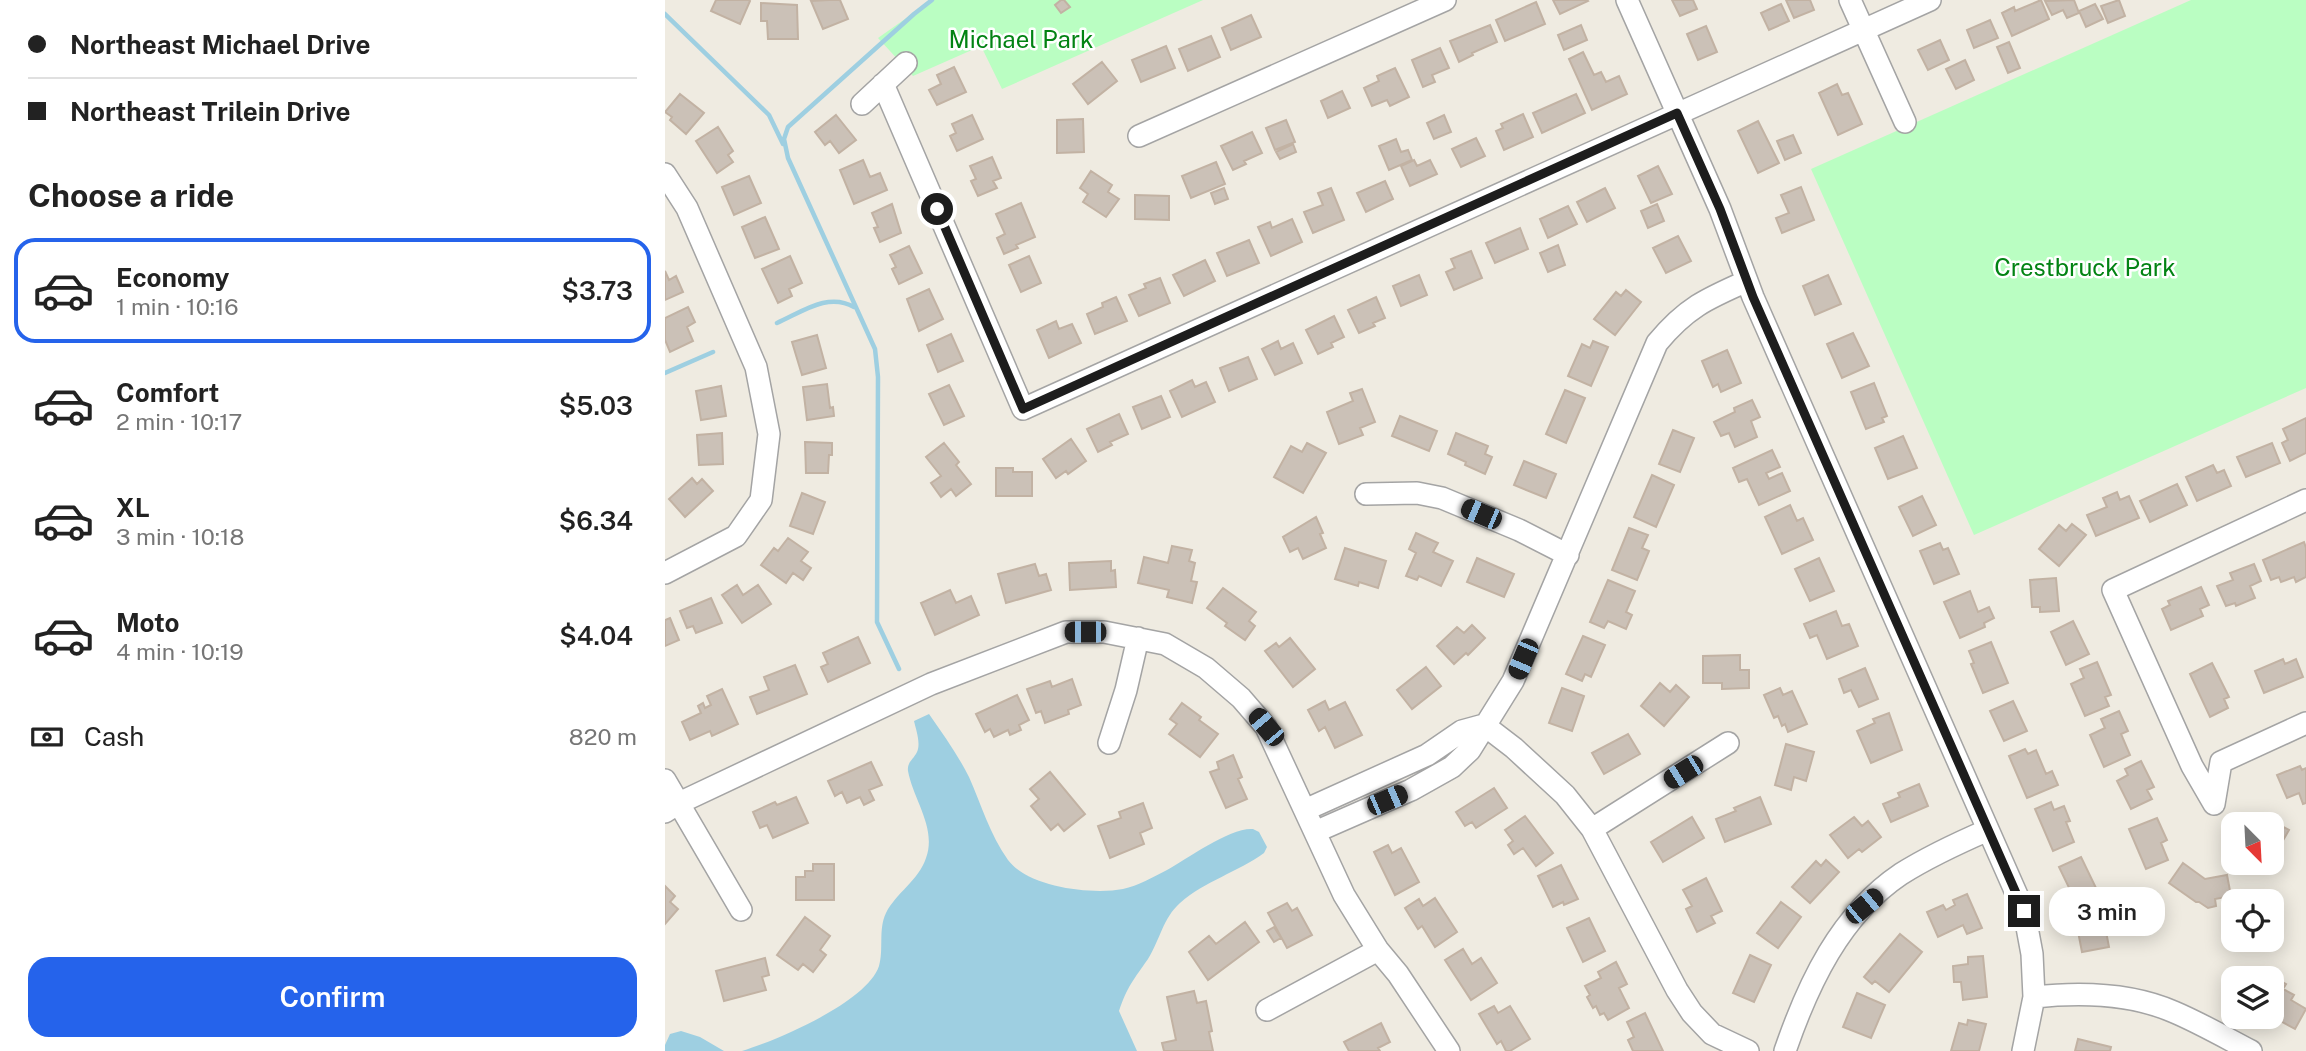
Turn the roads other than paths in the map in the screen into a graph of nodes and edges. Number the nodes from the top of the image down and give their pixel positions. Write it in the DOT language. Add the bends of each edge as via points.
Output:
graph roads {
  1 [pos="1445,0"];
  2 [pos="1627,0"];
  3 [pos="1850,0"];
  4 [pos="1930,0"];
  5 [pos="1863,30"];
  6 [pos="906,63"];
  7 [pos="883,84"];
  8 [pos="862,104"];
  9 [pos="1677,113"];
  10 [pos="1905,122"];
  11 [pos="1139,136"];
  12 [pos="665,174"];
  13 [pos="1747,281"];
  14 [pos="1366,494"];
  15 [pos="2306,500"];
  16 [pos="1568,555"];
  17 [pos="665,573"];
  18 [pos="1137,638"];
  19 [pos="2306,723"];
  20 [pos="1484,725"];
  21 [pos="1109,743"];
  22 [pos="1728,743"];
  23 [pos="2221,762"];
  24 [pos="2192,766"];
  25 [pos="665,780"];
  26 [pos="672,807"];
  27 [pos="1305,810"];
  28 [pos="1592,829"];
  29 [pos="1988,830"];
  30 [pos="1315,832"];
  31 [pos="741,910"];
  32 [pos="1378,950"];
  33 [pos="2034,997"];
  34 [pos="1267,1010"];
  35 [pos="1449,1051"];
  36 [pos="1748,1051"];
  37 [pos="1785,1051"];
  38 [pos="2023,1051"];
  39 [pos="2251,1051"];
  1 -- 11 [label="street"];
  2 -- 9 [label="street"];
  3 -- 5 [label="street"];
  4 -- 5 [label="street"];
  5 -- 9 [label="street"];
  5 -- 10 [label="street"];
  6 -- 7 [label="street"];
  7 -- 8 [label="street"];
  7 -- 9 [label="street" via="1023,409"];
  9 -- 13 [label="street"];
  12 -- 17 [label="street" via="687,208 756,367 769,434 761,500 736,536"];
  13 -- 16 [label="street" via="1699,303 1676,320 1657,343"];
  13 -- 29 [label="street"];
  14 -- 16 [label="street" via="1417,493 1442,498"];
  15 -- 24 [label="street" via="2113,590"];
  16 -- 20 [label="street" via="1513,681"];
  18 -- 21 [label="street"];
  18 -- 26 [label="street" via="1066,632 931,684"];
  18 -- 27 [label="street" via="1165,644 1206,668 1250,708 1266,727"];
  19 -- 23 [label="street"];
  20 -- 27 [label="street"];
  20 -- 28 [label="street" via="1565,795"];
  20 -- 30 [label="street" via="1470,750 1452,767"];
  22 -- 28 [label="street"];
  23 -- 24 [label="street"];
  23 -- 24 [label="street" via="2214,804"];
  25 -- 26 [label="street"];
  26 -- 31 [label="street"];
  27 -- 30 [label="street"];
  28 -- 36 [label="street" via="1692,1013 1712,1034"];
  29 -- 33 [label="street" via="2024,911"];
  29 -- 37 [label="street" via="1900,875 1864,906 1829,950 1802,1002"];
  30 -- 32 [label="street" via="1344,895"];
  32 -- 34 [label="street"];
  32 -- 35 [label="street"];
  33 -- 38 [label="street"];
  33 -- 39 [label="street" via="2121,996 2174,1012"];
}
